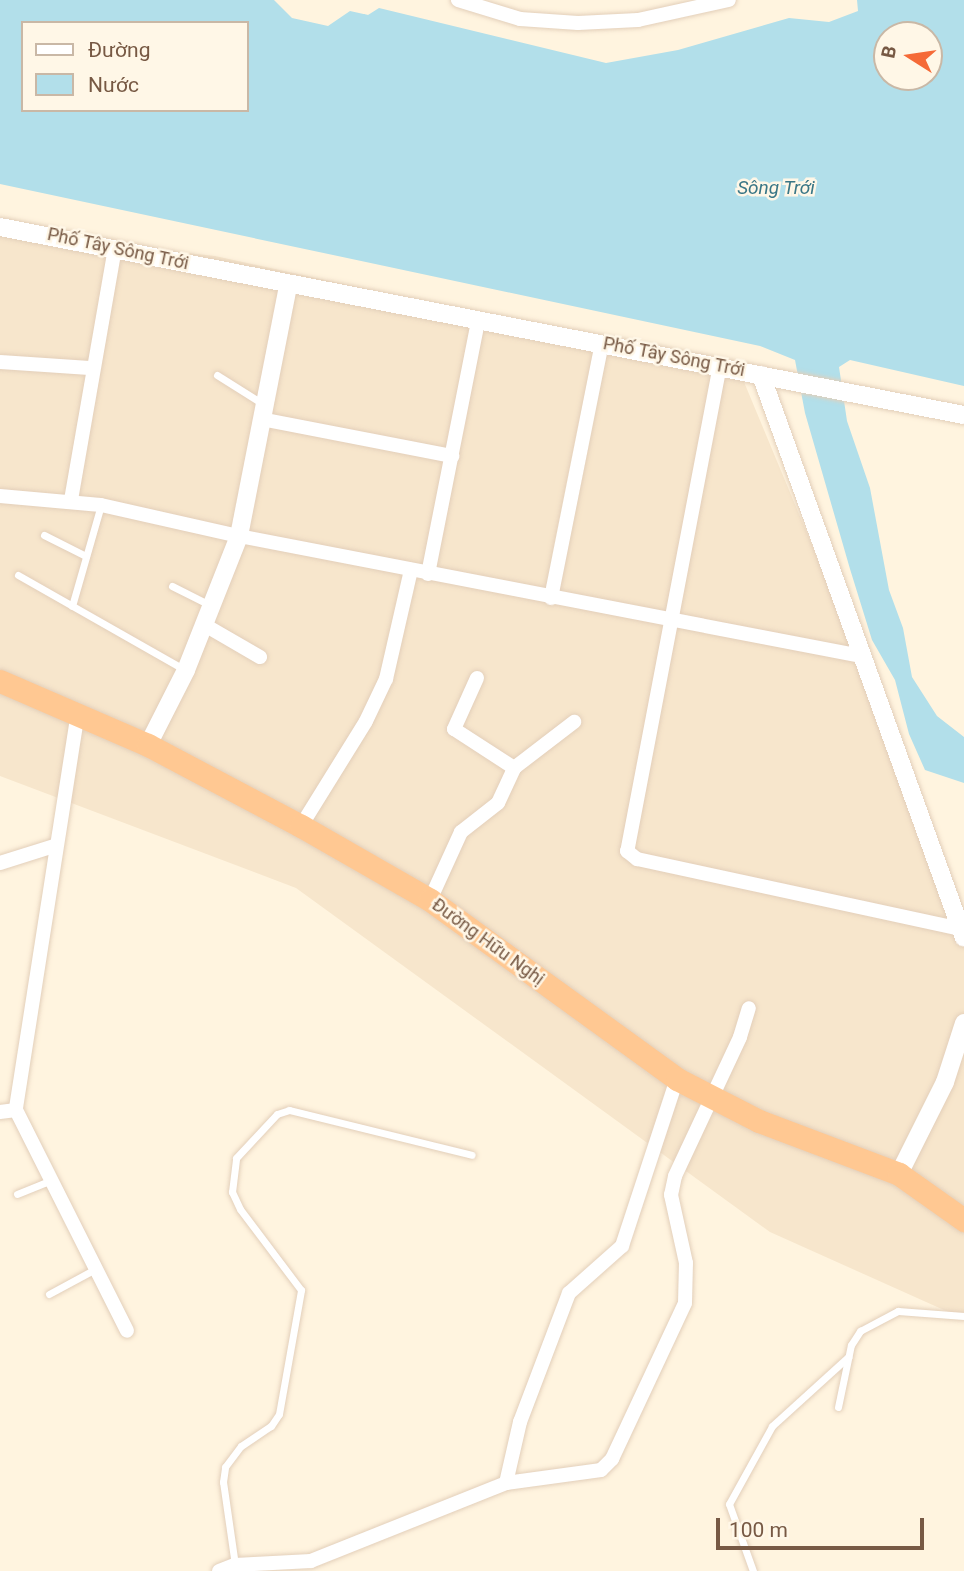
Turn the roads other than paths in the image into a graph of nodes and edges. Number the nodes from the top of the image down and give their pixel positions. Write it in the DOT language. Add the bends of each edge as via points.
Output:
graph roads {
  1 [pos="458,0"];
  2 [pos="729,0"];
  3 [pos="0,227"];
  4 [pos="115,248"];
  5 [pos="288,286"];
  6 [pos="478,322"];
  7 [pos="602,343"];
  8 [pos="0,362"];
  9 [pos="719,365"];
  10 [pos="90,368"];
  11 [pos="217,375"];
  12 [pos="761,375"];
  13 [pos="262,412"];
  14 [pos="964,415"];
  15 [pos="452,456"];
  16 [pos="0,496"];
  17 [pos="71,500"];
  18 [pos="102,505"];
  19 [pos="44,535"];
  20 [pos="239,536"];
  21 [pos="86,556"];
  22 [pos="411,570"];
  23 [pos="428,574"];
  24 [pos="18,575"];
  25 [pos="172,586"];
  26 [pos="551,598"];
  27 [pos="210,605"];
  28 [pos="72,606"];
  29 [pos="669,621"];
  30 [pos="203,624"];
  31 [pos="861,656"];
  32 [pos="260,657"];
  33 [pos="186,670"];
  34 [pos="477,678"];
  35 [pos="0,681"];
  36 [pos="78,712"];
  37 [pos="574,722"];
  38 [pos="148,745"];
  39 [pos="514,768"];
  40 [pos="302,826"];
  41 [pos="54,846"];
  42 [pos="0,863"];
  43 [pos="430,900"];
  44 [pos="963,933"];
  45 [pos="749,1008"];
  46 [pos="964,1023"];
  47 [pos="677,1079"];
  48 [pos="710,1095"];
  49 [pos="16,1110"];
  50 [pos="0,1112"];
  51 [pos="472,1155"];
  52 [pos="900,1174"];
  53 [pos="53,1179"];
  54 [pos="17,1194"];
  55 [pos="964,1220"];
  56 [pos="97,1268"];
  57 [pos="49,1294"];
  58 [pos="964,1316"];
  59 [pos="127,1332"];
  60 [pos="848,1357"];
  61 [pos="838,1407"];
  62 [pos="506,1483"];
  63 [pos="235,1564"];
  64 [pos="219,1571"];
  65 [pos="753,1571"];
  1 -- 2 [label="street" via="520,19 578,23 638,20"];
  3 -- 4 [label="street, Phố Tây Sông Trới"];
  4 -- 5 [label="street, Phố Tây Sông Trới"];
  4 -- 10 [label="street"];
  5 -- 6 [label="street, Phố Tây Sông Trới"];
  5 -- 13 [label="street"];
  6 -- 7 [label="street, Phố Tây Sông Trới"];
  6 -- 15 [label="street"];
  7 -- 9 [label="street, Phố Tây Sông Trới"];
  7 -- 26 [label="street"];
  8 -- 10 [label="street"];
  9 -- 12 [label="street, Phố Tây Sông Trới"];
  9 -- 29 [label="street"];
  10 -- 17 [label="street"];
  11 -- 13 [label="lane"];
  12 -- 14 [label="street"];
  12 -- 31 [label="street, Phố Tây Sông Trới"];
  13 -- 15 [label="street"];
  13 -- 20 [label="street"];
  15 -- 23 [label="street"];
  16 -- 17 [label="street"];
  17 -- 18 [label="street"];
  18 -- 20 [label="street"];
  18 -- 21 [label="lane"];
  19 -- 21 [label="lane"];
  20 -- 22 [label="street"];
  20 -- 27 [label="street"];
  21 -- 28 [label="lane"];
  22 -- 23 [label="street"];
  22 -- 40 [label="street" via="386,679"];
  23 -- 26 [label="street"];
  24 -- 28 [label="lane"];
  25 -- 27 [label="lane"];
  26 -- 29 [label="street"];
  27 -- 30 [label="street"];
  28 -- 33 [label="lane"];
  29 -- 31 [label="street"];
  29 -- 44 [label="street" via="625,843 631,856"];
  30 -- 32 [label="street"];
  30 -- 33 [label="street"];
  31 -- 44 [label="street, Phố Tây Sông Trới"];
  33 -- 38 [label="street"];
  34 -- 39 [label="street" via="454,729"];
  35 -- 36 [label="highway, Đường Hữu Nghị"];
  36 -- 38 [label="highway, Đường Hữu Nghị"];
  36 -- 41 [label="street"];
  37 -- 39 [label="street"];
  38 -- 40 [label="highway, Đường Hữu Nghị"];
  39 -- 43 [label="street" via="498,803 456,840"];
  40 -- 43 [label="highway, Đường Hữu Nghị"];
  41 -- 42 [label="street"];
  41 -- 49 [label="street"];
  43 -- 47 [label="highway, Đường Hữu Nghị"];
  45 -- 48 [label="street" via="745,1027"];
  46 -- 52 [label="street" via="945,1082"];
  47 -- 48 [label="highway, Đường Hữu Nghị"];
  47 -- 62 [label="street" via="622,1246 569,1293 520,1422"];
  48 -- 52 [label="highway, Đường Hữu Nghị" via="759,1121"];
  48 -- 62 [label="street" via="671,1195 686,1263 685,1303 612,1460 601,1470"];
  49 -- 50 [label="street"];
  49 -- 53 [label="street"];
  51 -- 63 [label="lane" via="289,1110 277,1114 236,1158 232,1192 240,1209 301,1290 279,1413 271,1426 241,1446 225,1467 223,1482"];
  52 -- 55 [label="highway, Đường Hữu Nghị"];
  53 -- 54 [label="lane"];
  53 -- 56 [label="street"];
  56 -- 57 [label="lane"];
  56 -- 59 [label="street"];
  58 -- 60 [label="lane" via="898,1311 860,1331"];
  60 -- 61 [label="lane"];
  60 -- 65 [label="lane" via="772,1426 729,1504"];
  62 -- 63 [label="street" via="311,1561"];
  63 -- 64 [label="street"];
}
